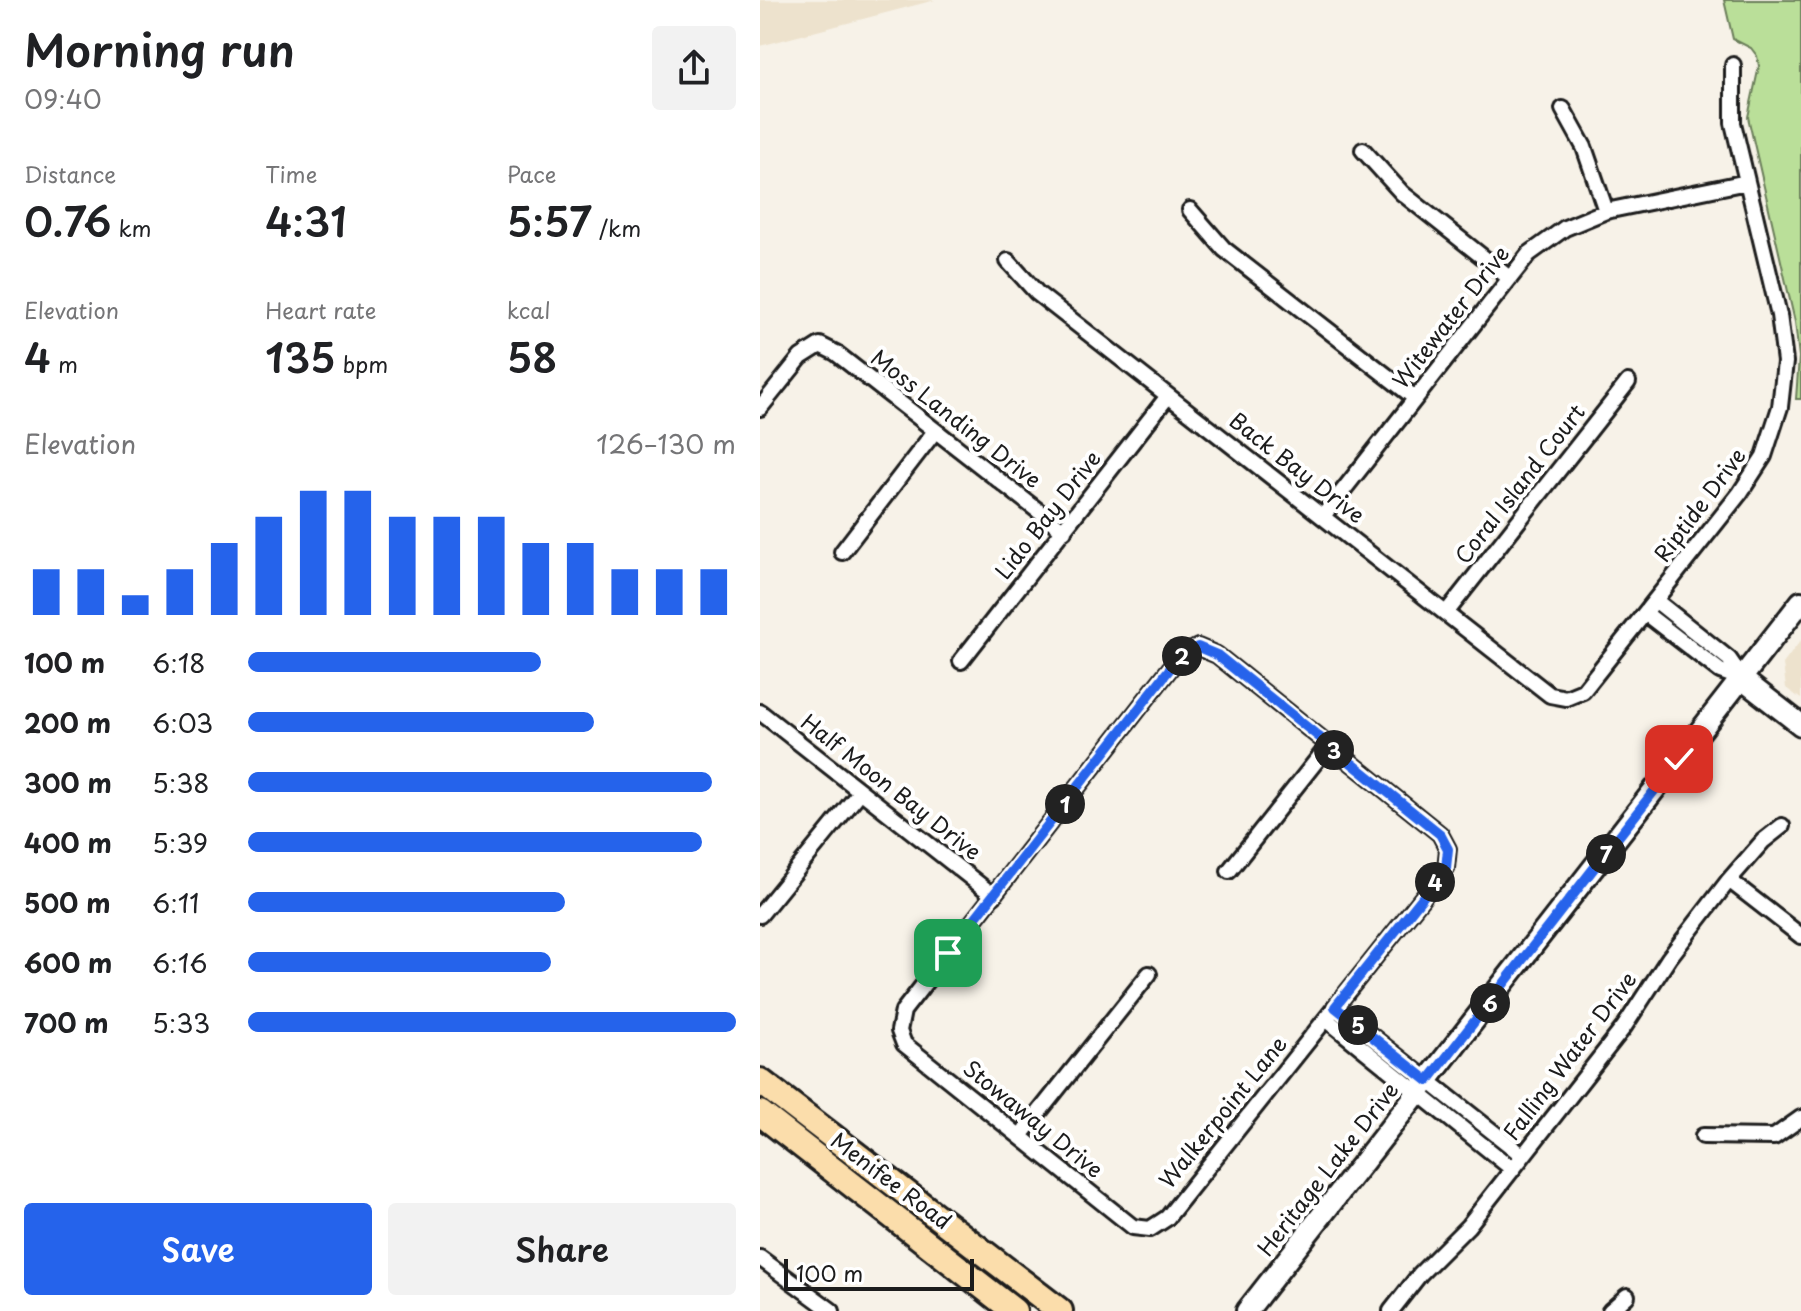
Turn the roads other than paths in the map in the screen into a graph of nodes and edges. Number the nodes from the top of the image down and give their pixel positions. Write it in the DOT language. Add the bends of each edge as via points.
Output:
graph roads {
  1 [pos="1733,65"];
  2 [pos="1563,109"];
  3 [pos="1363,150"];
  4 [pos="1747,182"];
  5 [pos="1190,210"];
  6 [pos="1606,211"];
  7 [pos="1008,261"];
  8 [pos="1508,277"];
  9 [pos="1628,382"];
  10 [pos="1168,396"];
  11 [pos="1415,398"];
  12 [pos="760,408"];
  13 [pos="935,431"];
  14 [pos="1323,516"];
  15 [pos="1064,531"];
  16 [pos="842,552"];
  17 [pos="1655,600"];
  18 [pos="1801,602"];
  19 [pos="1446,613"];
  20 [pos="1645,613"];
  21 [pos="961,661"];
  22 [pos="1742,679"];
  23 [pos="1566,698"];
  24 [pos="760,712"];
  25 [pos="1801,725"];
  26 [pos="1328,746"];
  27 [pos="860,792"];
  28 [pos="1782,826"];
  29 [pos="1229,871"];
  30 [pos="1729,880"];
  31 [pos="994,896"];
  32 [pos="760,915"];
  33 [pos="1801,936"];
  34 [pos="1149,974"];
  35 [pos="1331,1013"];
  36 [pos="760,1081"];
  37 [pos="1423,1088"];
  38 [pos="760,1113"];
  39 [pos="1801,1118"];
  40 [pos="1020,1136"];
  41 [pos="1703,1136"];
  42 [pos="1522,1155"];
  43 [pos="1511,1168"];
  44 [pos="1150,1229"];
  45 [pos="760,1258"];
  46 [pos="1627,1296"];
  47 [pos="822,1308"];
  48 [pos="1014,1311"];
  49 [pos="1060,1311"];
  50 [pos="1247,1311"];
  51 [pos="1391,1311"];
  52 [pos="1610,1311"];
  1 -- 4 [label="street, Riptide Drive" via="1733,123"];
  2 -- 6 [label="street" via="1584,147"];
  3 -- 8 [label="street" via="1402,193"];
  4 -- 6 [label="street, Witewater Drive"];
  4 -- 17 [label="street, Riptide Drive" via="1779,315 1785,362 1780,407 1764,456"];
  5 -- 11 [label="street" via="1224,249"];
  6 -- 8 [label="street, Witewater Drive" via="1565,228"];
  7 -- 10 [label="street, Back Bay Drive" via="1037,293"];
  8 -- 11 [label="street, Witewater Drive"];
  9 -- 19 [label="street, Coral Island Court"];
  10 -- 14 [label="street, Back Bay Drive"];
  10 -- 15 [label="street, Lido Bay Drive"];
  11 -- 14 [label="street, Witewater Drive"];
  12 -- 13 [label="street, Moss Landing Drive" via="801,357 820,345"];
  13 -- 15 [label="street, Moss Landing Drive"];
  13 -- 16 [label="street"];
  14 -- 19 [label="street, Back Bay Drive"];
  15 -- 21 [label="street, Lido Bay Drive"];
  17 -- 20 [label="street, Riptide Drive"];
  17 -- 22 [label="street" via="1729,659"];
  18 -- 22 [label="street, Heritage Lake Drive"];
  19 -- 23 [label="street, Back Bay Drive" via="1550,695"];
  20 -- 22 [label="street" via="1720,671"];
  20 -- 23 [label="street, Riptide Drive" via="1583,691"];
  22 -- 25 [label="street"];
  22 -- 37 [label="street, Heritage Lake Drive"];
  24 -- 27 [label="street, Half Moon Bay Drive"];
  26 -- 29 [label="street"];
  26 -- 31 [label="street" via="1217,655 1198,647 1179,657"];
  26 -- 35 [label="street, Walkerpoint Lane" via="1440,834 1448,849 1446,868"];
  27 -- 31 [label="street, Half Moon Bay Drive"];
  27 -- 32 [label="street"];
  28 -- 30 [label="street, Falling Water Drive"];
  30 -- 33 [label="street"];
  30 -- 42 [label="street, Falling Water Drive" via="1624,1027"];
  31 -- 40 [label="street, Stowaway Drive" via="903,1011 899,1031 904,1044"];
  34 -- 40 [label="street"];
  35 -- 37 [label="street"];
  35 -- 44 [label="street, Walkerpoint Lane" via="1167,1218"];
  36 -- 49 [label="main road, Menifee Road"];
  37 -- 42 [label="street"];
  37 -- 43 [label="street"];
  37 -- 50 [label="street, Heritage Lake Drive"];
  38 -- 48 [label="main road, Menifee Road"];
  39 -- 41 [label="street" via="1774,1137"];
  40 -- 44 [label="street, Stowaway Drive" via="1133,1227"];
  42 -- 43 [label="street, Falling Water Drive"];
  43 -- 51 [label="street, Falling Water Drive" via="1468,1226"];
  45 -- 47 [label="street"];
  46 -- 52 [label="street"];
}
